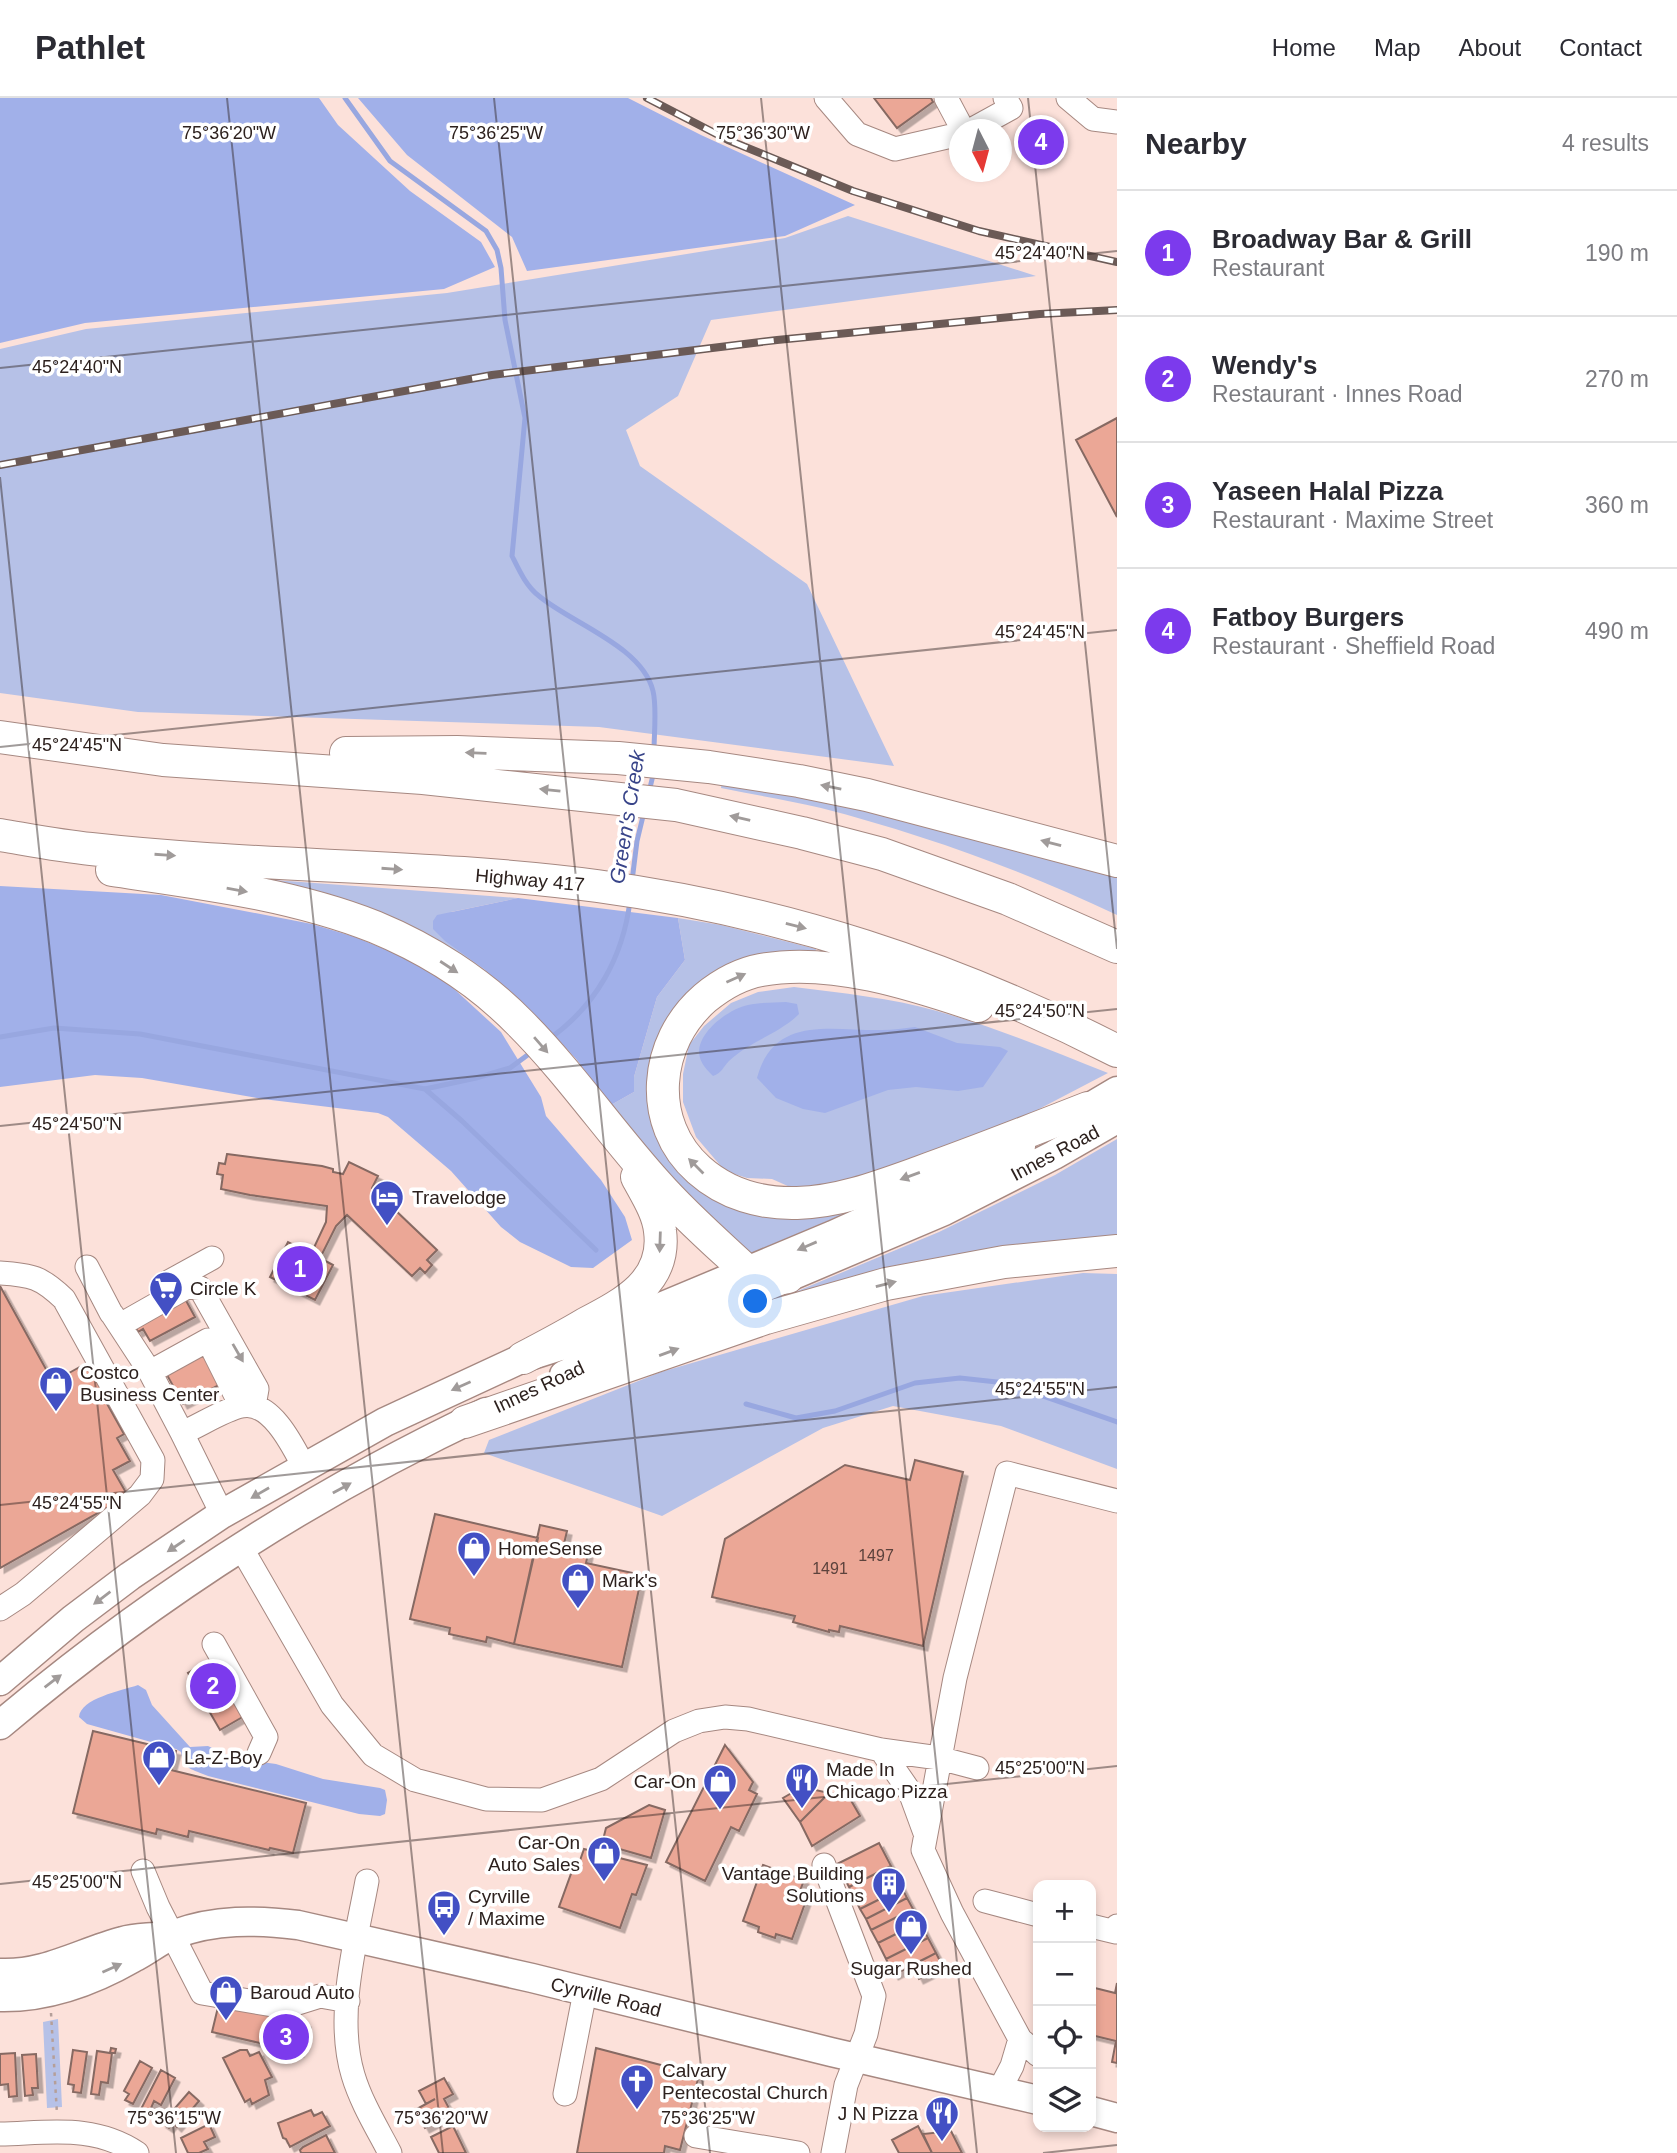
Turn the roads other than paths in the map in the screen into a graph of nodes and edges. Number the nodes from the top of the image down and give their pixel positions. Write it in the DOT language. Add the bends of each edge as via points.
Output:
graph roads {
  1 [pos="826,98"];
  2 [pos="946,98"];
  3 [pos="1005,98"];
  4 [pos="1068,98"];
  5 [pos="957,119"];
  6 [pos="990,119"];
  7 [pos="1117,122"];
  8 [pos="949,137"];
  9 [pos="0,737"];
  10 [pos="64,747"];
  11 [pos="0,835"];
  12 [pos="0,852"];
  13 [pos="1117,860"];
  14 [pos="924,869"];
  15 [pos="1117,933"];
  16 [pos="1117,947"];
  17 [pos="1117,1051"];
  18 [pos="1117,1066"];
  19 [pos="1117,1091"];
  20 [pos="601,1116"];
  21 [pos="1106,1116"];
  22 [pos="1117,1251"];
  23 [pos="212,1258"];
  24 [pos="87,1267"];
  25 [pos="747,1272"];
  26 [pos="0,1273"];
  27 [pos="788,1277"];
  28 [pos="116,1319"];
  29 [pos="213,1330"];
  30 [pos="523,1358"];
  31 [pos="150,1372"];
  32 [pos="248,1406"];
  33 [pos="465,1422"];
  34 [pos="182,1433"];
  35 [pos="304,1467"];
  36 [pos="1117,1501"];
  37 [pos="222,1514"];
  38 [pos="242,1549"];
  39 [pos="0,1609"];
  40 [pos="214,1644"];
  41 [pos="0,1681"];
  42 [pos="0,1725"];
  43 [pos="881,1749"];
  44 [pos="259,1753"];
  45 [pos="939,1758"];
  46 [pos="977,1768"];
  47 [pos="926,1835"];
  48 [pos="824,1865"];
  49 [pos="143,1871"];
  50 [pos="367,1881"];
  51 [pos="985,1902"];
  52 [pos="1033,1914"];
  53 [pos="1117,1926"];
  54 [pos="1096,1927"];
  55 [pos="172,1935"];
  56 [pos="356,1938"];
  57 [pos="0,1973"];
  58 [pos="585,1992"];
  59 [pos="0,1997"];
  60 [pos="348,2001"];
  61 [pos="1020,2039"];
  62 [pos="1033,2051"];
  63 [pos="858,2057"];
  64 [pos="999,2091"];
  65 [pos="565,2094"];
  66 [pos="1033,2099"];
  67 [pos="1096,2112"];
  68 [pos="1117,2118"];
  69 [pos="0,2134"];
  70 [pos="696,2136"];
  71 [pos="137,2153"];
  72 [pos="390,2153"];
  73 [pos="798,2153"];
  74 [pos="833,2153"];
  1 -- 8 [label="street" via="857,134 895,149"];
  2 -- 5 [label="street"];
  3 -- 6 [label="street" via="1010,108"];
  4 -- 7 [label="street" via="1093,118"];
  9 -- 10 [label="highway"];
  13 -- 10 [label="highway, one-way" via="846,790 677,763 457,752"];
  14 -- 10 [label="highway, one-way" via="842,843 676,805 424,778 163,761"];
  11 -- 17 [label="highway, Highway 417, one-way" via="90,849 484,875 657,896 773,920 880,950 979,986"];
  12 -- 20 [label="highway, one-way" via="277,898 378,928 439,960 489,995 518,1020"];
  14 -- 15 [label="highway" via="1051,906"];
  14 -- 16 [label="highway" via="1051,916"];
  21 -- 18 [label="highway, one-way" via="876,1187 824,1200 781,1202 739,1195 697,1169 670,1127 662,1094 667,1054 677,1030 703,999 747,973 793,967 870,975 972,1004 1048,1032"];
  19 -- 21 [label="main road, Innes Road"];
  20 -- 25 [label="highway" via="657,1185"];
  20 -- 30 [label="highway, one-way" via="658,1220 658,1262 649,1281 633,1297"];
  21 -- 25 [label="main road, Innes Road, one-way"];
  21 -- 27 [label="main road, Innes Road" via="955,1206"];
  33 -- 22 [label="highway, one-way" via="850,1293 966,1268"];
  23 -- 28 [label="street"];
  24 -- 28 [label="street"];
  25 -- 27 [label="highway" via="767,1281"];
  25 -- 30 [label="main road, Innes Road" via="589,1337"];
  26 -- 39 [label="street" via="45,1281 64,1299 153,1461 152,1479 140,1494"];
  27 -- 33 [label="main road, Innes Road"];
  28 -- 29 [label="street" via="194,1286 200,1288"];
  28 -- 31 [label="street"];
  29 -- 31 [label="street"];
  29 -- 32 [label="street"];
  30 -- 35 [label="main road, Innes Road, one-way" via="413,1408"];
  31 -- 34 [label="street"];
  32 -- 34 [label="street"];
  32 -- 35 [label="street" via="273,1418"];
  38 -- 33 [label="main road, Innes Road, one-way" via="322,1499"];
  34 -- 37 [label="street"];
  35 -- 37 [label="main road, Innes Road, one-way"];
  36 -- 45 [label="street" via="1007,1473"];
  37 -- 38 [label="main road"];
  37 -- 41 [label="main road, Innes Road, one-way" via="130,1576"];
  42 -- 38 [label="main road, Innes Road, one-way" via="147,1611"];
  38 -- 43 [label="street" via="332,1705 373,1755 415,1780 486,1799 542,1800 601,1779 674,1731 707,1718 748,1719"];
  40 -- 44 [label="street" via="266,1737"];
  43 -- 45 [label="street"];
  43 -- 47 [label="street" via="910,1792"];
  45 -- 46 [label="street"];
  45 -- 47 [label="street"];
  47 -- 61 [label="street" via="923,1850 952,1913"];
  48 -- 63 [label="street" via="873,1996"];
  49 -- 55 [label="street"];
  50 -- 56 [label="street"];
  51 -- 52 [label="street"];
  53 -- 54 [label="street" via="1116,1932"];
  55 -- 56 [label="main road, Cyrville Road" via="223,1921 260,1920"];
  55 -- 57 [label="main road, Cyrville Road" via="124,1940 66,1962"];
  59 -- 55 [label="main road, Cyrville Road, one-way" via="68,1987 132,1959"];
  55 -- 60 [label="street" via="202,1993 285,2007 320,1996"];
  56 -- 58 [label="main road, Cyrville Road"];
  56 -- 60 [label="street"];
  58 -- 63 [label="main road, Cyrville Road"];
  58 -- 65 [label="street"];
  60 -- 72 [label="street" via="346,2039 353,2075"];
  61 -- 62 [label="street"];
  61 -- 64 [label="street"];
  63 -- 64 [label="main road, Cyrville Road"];
  63 -- 74 [label="street" via="846,2085"];
  64 -- 66 [label="main road, Cyrville Road"];
  67 -- 68 [label="main road"];
  69 -- 71 [label="street" via="90,2132"];
  70 -- 73 [label="street"];
}
